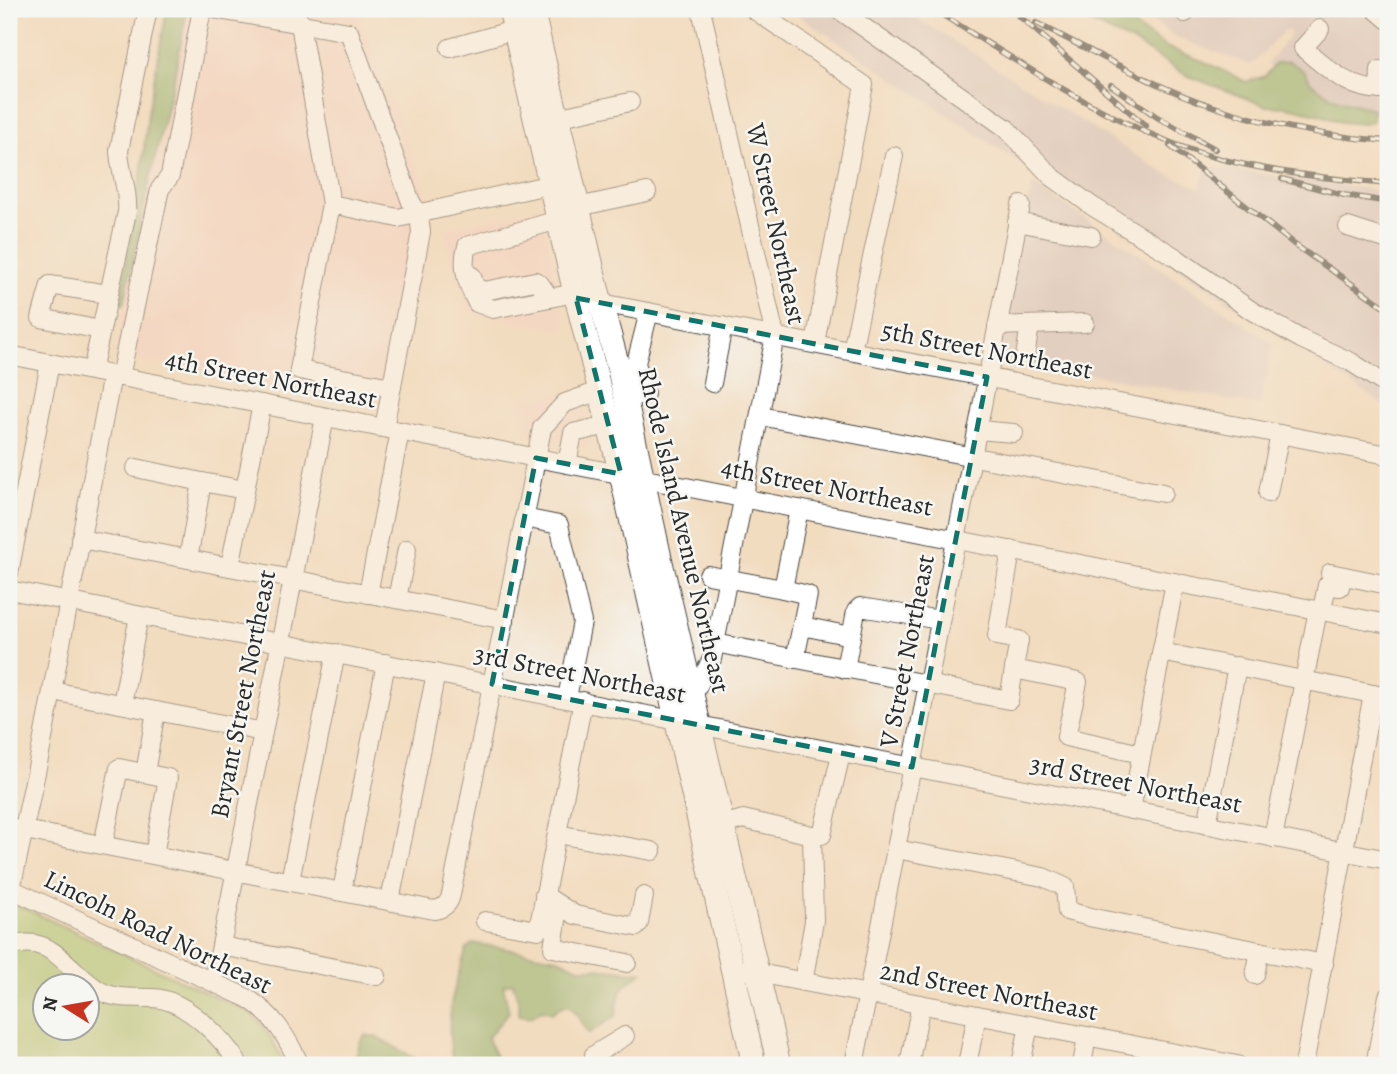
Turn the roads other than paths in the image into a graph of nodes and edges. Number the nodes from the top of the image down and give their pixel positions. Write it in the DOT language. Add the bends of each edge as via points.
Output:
graph roads {
  1 [pos="148,9"];
  2 [pos="202,9"];
  3 [pos="213,9"];
  4 [pos="532,9"];
  5 [pos="701,9"];
  6 [pos="753,9"];
  7 [pos="838,9"];
  8 [pos="297,16"];
  9 [pos="512,19"];
  10 [pos="1320,29"];
  11 [pos="450,48"];
  12 [pos="1380,70"];
  13 [pos="1384,90"];
  14 [pos="630,102"];
  15 [pos="556,118"];
  16 [pos="894,156"];
  17 [pos="561,182"];
  18 [pos="647,192"];
  19 [pos="331,204"];
  20 [pos="578,208"];
  21 [pos="419,215"];
  22 [pos="558,220"];
  23 [pos="1348,227"];
  24 [pos="1091,236"];
  25 [pos="1388,240"];
  26 [pos="108,295"];
  27 [pos="575,295"];
  28 [pos="601,303"];
  29 [pos="649,312"];
  30 [pos="1085,323"];
  31 [pos="723,326"];
  32 [pos="997,326"];
  33 [pos="1030,326"];
  34 [pos="100,330"];
  35 [pos="775,336"];
  36 [pos="815,343"];
  37 [pos="852,351"];
  38 [pos="9,355"];
  39 [pos="1025,357"];
  40 [pos="50,363"];
  41 [pos="627,366"];
  42 [pos="92,371"];
  43 [pos="116,376"];
  44 [pos="987,377"];
  45 [pos="712,383"];
  46 [pos="1388,386"];
  47 [pos="392,387"];
  48 [pos="599,391"];
  49 [pos="575,400"];
  50 [pos="262,404"];
  51 [pos="325,416"];
  52 [pos="760,416"];
  53 [pos="553,417"];
  54 [pos="608,425"];
  55 [pos="392,430"];
  56 [pos="977,430"];
  57 [pos="1014,433"];
  58 [pos="1280,434"];
  59 [pos="575,436"];
  60 [pos="540,437"];
  61 [pos="1388,455"];
  62 [pos="972,456"];
  63 [pos="536,458"];
  64 [pos="567,464"];
  65 [pos="135,468"];
  66 [pos="632,476"];
  67 [pos="202,482"];
  68 [pos="245,490"];
  69 [pos="1163,493"];
  70 [pos="1268,493"];
  71 [pos="744,498"];
  72 [pos="799,509"];
  73 [pos="14,517"];
  74 [pos="524,519"];
  75 [pos="80,539"];
  76 [pos="956,539"];
  77 [pos="407,549"];
  78 [pos="1011,550"];
  79 [pos="188,559"];
  80 [pos="230,567"];
  81 [pos="9,573"];
  82 [pos="708,575"];
  83 [pos="728,579"];
  84 [pos="292,580"];
  85 [pos="1175,582"];
  86 [pos="1388,584"];
  87 [pos="783,589"];
  88 [pos="9,590"];
  89 [pos="368,594"];
  90 [pos="397,599"];
  91 [pos="68,602"];
  92 [pos="1320,610"];
  93 [pos="139,616"];
  94 [pos="505,620"];
  95 [pos="940,621"];
  96 [pos="1388,624"];
  97 [pos="802,626"];
  98 [pos="852,636"];
  99 [pos="280,642"];
  100 [pos="715,643"];
  101 [pos="1161,652"];
  102 [pos="336,653"];
  103 [pos="795,659"];
  104 [pos="386,663"];
  105 [pos="1237,666"];
  106 [pos="1014,668"];
  107 [pos="845,669"];
  108 [pos="436,673"];
  109 [pos="1304,680"];
  110 [pos="492,684"];
  111 [pos="928,685"];
  112 [pos="51,691"];
  113 [pos="693,695"];
  114 [pos="1381,696"];
  115 [pos="575,700"];
  116 [pos="122,704"];
  117 [pos="156,710"];
  118 [pos="677,720"];
  119 [pos="700,724"];
  120 [pos="263,732"];
  121 [pos="841,754"];
  122 [pos="1142,754"];
  123 [pos="912,768"];
  124 [pos="145,773"];
  125 [pos="1131,810"];
  126 [pos="723,825"];
  127 [pos="1207,825"];
  128 [pos="16,828"];
  129 [pos="556,834"];
  130 [pos="812,835"];
  131 [pos="1273,838"];
  132 [pos="103,845"];
  133 [pos="896,849"];
  134 [pos="652,851"];
  135 [pos="1343,851"];
  136 [pos="153,855"];
  137 [pos="1388,860"];
  138 [pos="236,870"];
  139 [pos="290,881"];
  140 [pos="10,889"];
  141 [pos="342,891"];
  142 [pos="544,895"];
  143 [pos="644,896"];
  144 [pos="390,901"];
  145 [pos="559,906"];
  146 [pos="485,921"];
  147 [pos="221,946"];
  148 [pos="9,947"];
  149 [pos="1260,951"];
  150 [pos="626,963"];
  151 [pos="1324,964"];
  152 [pos="732,968"];
  153 [pos="756,973"];
  154 [pos="1255,975"];
  155 [pos="377,976"];
  156 [pos="212,981"];
  157 [pos="803,982"];
  158 [pos="867,994"];
  159 [pos="1388,996"];
  160 [pos="921,1004"];
  161 [pos="977,1015"];
  162 [pos="1028,1025"];
  163 [pos="625,1036"];
  164 [pos="1087,1036"];
  165 [pos="239,1065"];
  166 [pos="300,1065"];
  167 [pos="595,1065"];
  168 [pos="754,1065"];
  169 [pos="779,1065"];
  170 [pos="854,1065"];
  171 [pos="909,1065"];
  172 [pos="967,1065"];
  173 [pos="1021,1065"];
  174 [pos="1082,1065"];
  175 [pos="1232,1065"];
  176 [pos="1304,1065"];
  177 [pos="1375,1065"];
  1 -- 26 [label="street" via="119,151 128,200"];
  2 -- 43 [label="street" via="170,176 160,189"];
  3 -- 8 [label="street"];
  4 -- 15 [label="main road, Rhode Island Avenue Northeast"];
  5 -- 35 [label="street, W Street Northeast"];
  6 -- 36 [label="street" via="864,85"];
  7 -- 46 [label="street" via="1006,128 1051,176 1092,206 1252,311"];
  8 -- 19 [label="street"];
  8 -- 21 [label="street" via="349,32"];
  9 -- 11 [label="street"];
  9 -- 17 [label="main road, Rhode Island Avenue Northeast"];
  10 -- 13 [label="street" via="1303,48 1340,79"];
  12 -- 13 [label="street"];
  14 -- 15 [label="street"];
  15 -- 17 [label="main road, Rhode Island Avenue Northeast"];
  16 -- 37 [label="street"];
  17 -- 20 [label="main road, Rhode Island Avenue Northeast"];
  17 -- 21 [label="street"];
  17 -- 22 [label="main road, Rhode Island Avenue Northeast"];
  18 -- 20 [label="street"];
  19 -- 21 [label="street" via="398,218"];
  19 -- 47 [label="street" via="299,370"];
  20 -- 28 [label="main road, Rhode Island Avenue Northeast"];
  21 -- 47 [label="street" via="421,232"];
  22 -- 27 [label="main road, Rhode Island Avenue Northeast"];
  22 -- 27 [label="street" via="477,243 470,268 478,290 535,281 550,298"];
  23 -- 25 [label="street"];
  24 -- 32 [label="street, V Street Northeast" via="1019,214"];
  26 -- 34 [label="street"];
  26 -- 34 [label="street" via="50,285 41,318"];
  27 -- 28 [label="street, 5th Street Northeast"];
  27 -- 48 [label="main road, Rhode Island Avenue Northeast"];
  28 -- 29 [label="street, 5th Street Northeast"];
  28 -- 41 [label="main road, Rhode Island Avenue Northeast"];
  29 -- 31 [label="street, 5th Street Northeast"];
  29 -- 41 [label="street"];
  30 -- 33 [label="street"];
  31 -- 35 [label="street, 5th Street Northeast"];
  31 -- 45 [label="street"];
  32 -- 33 [label="street"];
  32 -- 44 [label="street, V Street Northeast"];
  33 -- 39 [label="street"];
  34 -- 42 [label="street"];
  35 -- 36 [label="street, 5th Street Northeast"];
  35 -- 52 [label="street, W Street Northeast"];
  36 -- 37 [label="street, 5th Street Northeast"];
  37 -- 44 [label="street, 5th Street Northeast"];
  38 -- 40 [label="street, 4th Street Northeast"];
  40 -- 42 [label="street, 4th Street Northeast"];
  40 -- 73 [label="street"];
  41 -- 66 [label="main road, Rhode Island Avenue Northeast"];
  42 -- 43 [label="street, 4th Street Northeast"];
  43 -- 50 [label="street, 4th Street Northeast"];
  43 -- 75 [label="street"];
  44 -- 56 [label="street, V Street Northeast"];
  44 -- 58 [label="street, 5th Street Northeast"];
  47 -- 55 [label="street"];
  48 -- 49 [label="street"];
  48 -- 54 [label="main road, Rhode Island Avenue Northeast"];
  49 -- 53 [label="street" via="565,403"];
  49 -- 59 [label="street"];
  50 -- 51 [label="street, 4th Street Northeast"];
  50 -- 68 [label="street"];
  51 -- 55 [label="street, 4th Street Northeast"];
  51 -- 84 [label="street, Bryant Street Northeast"];
  52 -- 62 [label="street"];
  52 -- 71 [label="street, W Street Northeast"];
  53 -- 59 [label="street"];
  53 -- 60 [label="street"];
  54 -- 59 [label="street"];
  54 -- 66 [label="main road, Rhode Island Avenue Northeast"];
  55 -- 63 [label="street, 4th Street Northeast"];
  55 -- 89 [label="street"];
  56 -- 57 [label="street"];
  56 -- 62 [label="street, V Street Northeast"];
  58 -- 61 [label="street, 5th Street Northeast"];
  58 -- 70 [label="street"];
  59 -- 60 [label="street"];
  59 -- 64 [label="street"];
  60 -- 63 [label="street"];
  62 -- 69 [label="street"];
  62 -- 76 [label="street, V Street Northeast"];
  63 -- 64 [label="street, 4th Street Northeast"];
  63 -- 74 [label="street"];
  64 -- 66 [label="street, 4th Street Northeast"];
  65 -- 67 [label="street"];
  66 -- 71 [label="street, 4th Street Northeast"];
  66 -- 113 [label="main road, Rhode Island Avenue Northeast"];
  66 -- 118 [label="main road, Rhode Island Avenue Northeast"];
  67 -- 68 [label="street"];
  67 -- 79 [label="street"];
  68 -- 80 [label="street"];
  71 -- 72 [label="street, 4th Street Northeast"];
  71 -- 83 [label="street, W Street Northeast"];
  72 -- 76 [label="street, 4th Street Northeast"];
  72 -- 87 [label="street"];
  73 -- 81 [label="street"];
  74 -- 94 [label="street"];
  74 -- 115 [label="street" via="559,525 582,622"];
  75 -- 79 [label="street"];
  75 -- 91 [label="street"];
  76 -- 78 [label="street, 4th Street Northeast"];
  76 -- 95 [label="street, V Street Northeast"];
  77 -- 90 [label="street"];
  78 -- 85 [label="street, 4th Street Northeast"];
  78 -- 106 [label="street" via="998,636 1019,640"];
  79 -- 80 [label="street"];
  80 -- 84 [label="street"];
  82 -- 83 [label="street"];
  83 -- 87 [label="street"];
  83 -- 100 [label="street, W Street Northeast"];
  84 -- 89 [label="street"];
  84 -- 99 [label="street, Bryant Street Northeast"];
  85 -- 92 [label="street, 4th Street Northeast"];
  85 -- 101 [label="street"];
  86 -- 92 [label="street" via="1336,575 1340,587 1327,585"];
  87 -- 97 [label="street" via="808,595"];
  88 -- 91 [label="street, 3rd Street Northeast"];
  89 -- 90 [label="street"];
  90 -- 94 [label="street"];
  91 -- 93 [label="street, 3rd Street Northeast"];
  91 -- 112 [label="street"];
  92 -- 96 [label="street, 4th Street Northeast"];
  92 -- 109 [label="street"];
  93 -- 99 [label="street, 3rd Street Northeast"];
  93 -- 116 [label="street"];
  94 -- 110 [label="street"];
  95 -- 98 [label="street" via="860,607"];
  95 -- 111 [label="street, V Street Northeast"];
  97 -- 98 [label="street"];
  97 -- 103 [label="street"];
  98 -- 107 [label="street"];
  99 -- 102 [label="street, 3rd Street Northeast"];
  99 -- 120 [label="street, Bryant Street Northeast"];
  100 -- 103 [label="street"];
  100 -- 113 [label="street, W Street Northeast"];
  101 -- 105 [label="street"];
  101 -- 122 [label="street"];
  102 -- 104 [label="street, 3rd Street Northeast"];
  102 -- 139 [label="street"];
  103 -- 107 [label="street"];
  104 -- 108 [label="street, 3rd Street Northeast"];
  104 -- 141 [label="street"];
  105 -- 109 [label="street"];
  105 -- 127 [label="street"];
  106 -- 111 [label="street" via="1009,700"];
  106 -- 122 [label="street" via="1078,682 1066,737"];
  107 -- 111 [label="street"];
  108 -- 110 [label="street, 3rd Street Northeast"];
  108 -- 144 [label="street"];
  109 -- 114 [label="street"];
  109 -- 131 [label="street"];
  110 -- 115 [label="street, 3rd Street Northeast"];
  110 -- 144 [label="street" via="447,903 434,910"];
  111 -- 123 [label="street, V Street Northeast"];
  112 -- 116 [label="street"];
  112 -- 128 [label="street"];
  113 -- 119 [label="main road, Rhode Island Avenue Northeast"];
  114 -- 135 [label="street"];
  115 -- 118 [label="street, 3rd Street Northeast"];
  115 -- 129 [label="street"];
  116 -- 117 [label="street"];
  117 -- 120 [label="street"];
  117 -- 124 [label="street"];
  118 -- 119 [label="street, 3rd Street Northeast"];
  118 -- 152 [label="main road, Rhode Island Avenue Northeast"];
  119 -- 121 [label="street, 3rd Street Northeast"];
  119 -- 126 [label="main road, Rhode Island Avenue Northeast"];
  120 -- 138 [label="street, Bryant Street Northeast"];
  121 -- 123 [label="street, 3rd Street Northeast"];
  121 -- 130 [label="street" via="822,835"];
  122 -- 125 [label="street"];
  123 -- 125 [label="street, 3rd Street Northeast"];
  123 -- 133 [label="street, V Street Northeast"];
  124 -- 132 [label="street" via="119,768"];
  124 -- 136 [label="street" via="168,778"];
  125 -- 127 [label="street, 3rd Street Northeast"];
  126 -- 130 [label="street" via="743,819"];
  126 -- 153 [label="main road, Rhode Island Avenue Northeast"];
  127 -- 131 [label="street, 3rd Street Northeast"];
  128 -- 132 [label="street"];
  128 -- 140 [label="street"];
  129 -- 134 [label="street"];
  129 -- 142 [label="street"];
  130 -- 157 [label="street" via="814,921"];
  131 -- 135 [label="street, 3rd Street Northeast"];
  132 -- 136 [label="street"];
  133 -- 149 [label="street" via="1043,877 1065,887 1067,911"];
  133 -- 158 [label="street, V Street Northeast"];
  135 -- 137 [label="street, 3rd Street Northeast"];
  135 -- 151 [label="street"];
  136 -- 138 [label="street"];
  138 -- 139 [label="street"];
  138 -- 147 [label="street, Bryant Street Northeast"];
  139 -- 141 [label="street"];
  140 -- 156 [label="street, Lincoln Road Northeast"];
  141 -- 144 [label="street"];
  142 -- 145 [label="street"];
  142 -- 146 [label="street" via="538,930"];
  143 -- 145 [label="street" via="636,927 575,915"];
  145 -- 150 [label="street" via="553,948"];
  147 -- 155 [label="street"];
  147 -- 156 [label="street, Bryant Street Northeast"];
  148 -- 165 [label="street" via="22,942 42,945 115,997 174,1003 219,1038"];
  149 -- 151 [label="street"];
  149 -- 154 [label="street"];
  151 -- 176 [label="street"];
  152 -- 153 [label="street, 2nd Street Northeast"];
  152 -- 168 [label="main road, Rhode Island Avenue Northeast"];
  153 -- 157 [label="street, 2nd Street Northeast"];
  153 -- 169 [label="main road, Rhode Island Avenue Northeast"];
  156 -- 166 [label="street, Lincoln Road Northeast" via="269,1014"];
  157 -- 158 [label="street, 2nd Street Northeast"];
  158 -- 160 [label="street, 2nd Street Northeast"];
  158 -- 170 [label="street, V Street Northeast"];
  159 -- 177 [label="street"];
  160 -- 161 [label="street, 2nd Street Northeast"];
  160 -- 171 [label="street"];
  161 -- 162 [label="street, 2nd Street Northeast"];
  161 -- 172 [label="street"];
  162 -- 164 [label="street, 2nd Street Northeast"];
  162 -- 173 [label="street"];
  163 -- 167 [label="street" via="594,1055"];
  164 -- 174 [label="street"];
  164 -- 175 [label="street, 2nd Street Northeast"];
}
